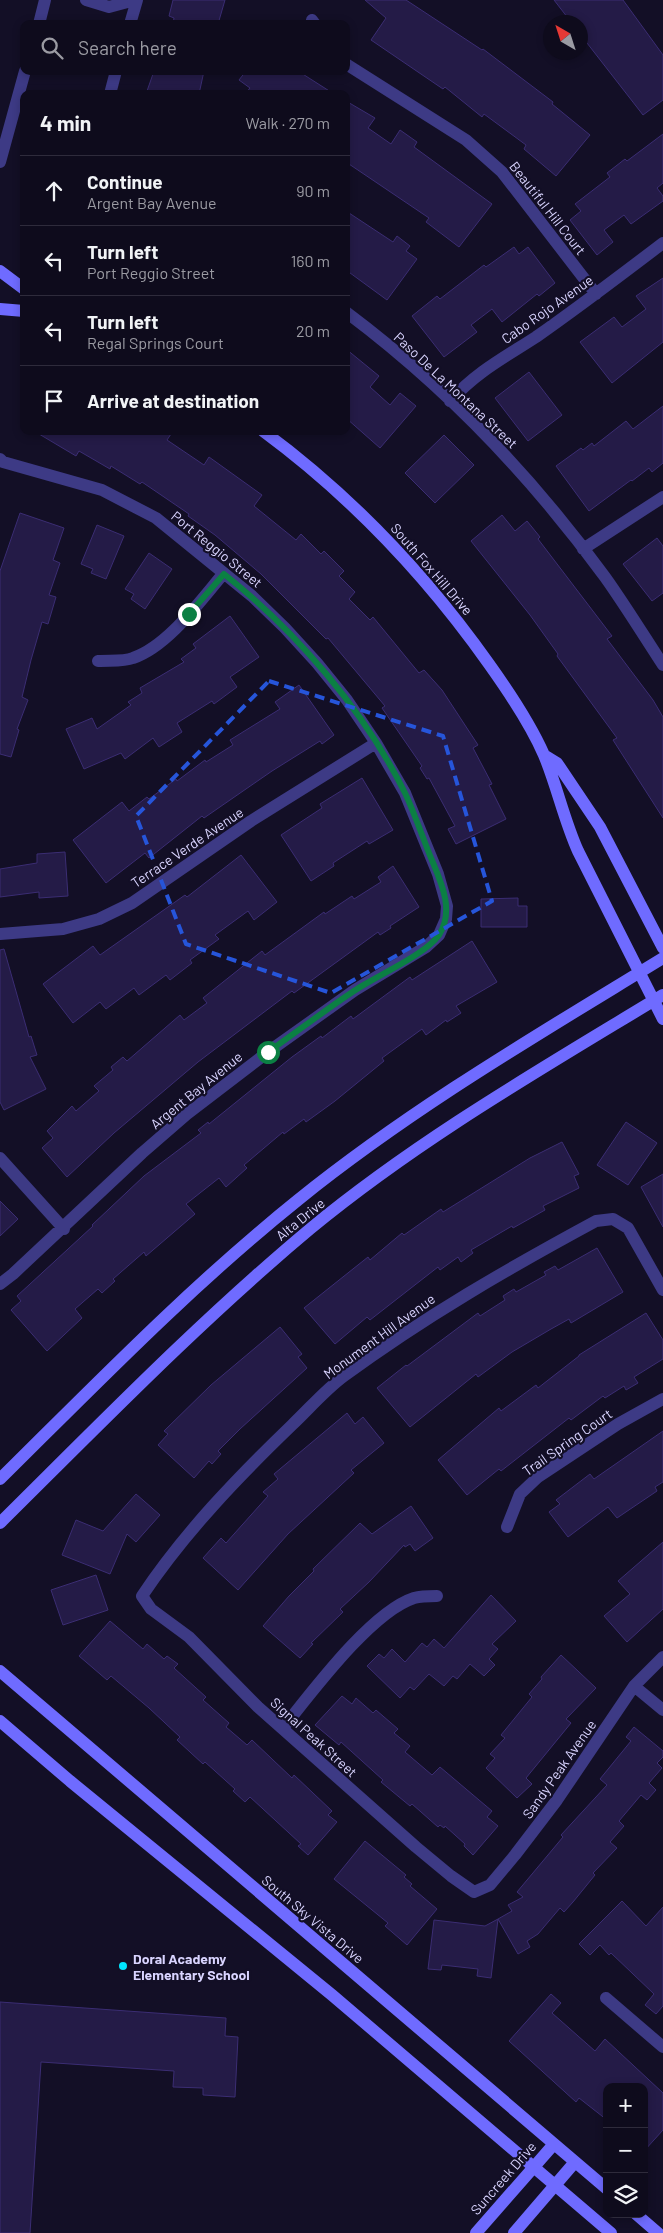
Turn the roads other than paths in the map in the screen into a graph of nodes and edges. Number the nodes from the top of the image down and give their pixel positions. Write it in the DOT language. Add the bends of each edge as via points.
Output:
graph roads {
  1 [pos="45,0"];
  2 [pos="86,0"];
  3 [pos="136,0"];
  4 [pos="40,20"];
  5 [pos="131,20"];
  6 [pos="350,67"];
  7 [pos="25,75"];
  8 [pos="115,75"];
  9 [pos="21,90"];
  10 [pos="111,90"];
  11 [pos="20,92"];
  12 [pos="0,162"];
  13 [pos="663,243"];
  14 [pos="0,271"];
  15 [pos="20,286"];
  16 [pos="596,294"];
  17 [pos="0,309"];
  18 [pos="20,311"];
  19 [pos="350,315"];
  20 [pos="450,402"];
  21 [pos="268,435"];
  22 [pos="1,462"];
  23 [pos="0,476"];
  24 [pos="663,497"];
  25 [pos="583,549"];
  26 [pos="224,574"];
  27 [pos="98,661"];
  28 [pos="663,665"];
  29 [pos="376,743"];
  30 [pos="544,755"];
  31 [pos="446,919"];
  32 [pos="0,934"];
  33 [pos="663,948"];
  34 [pos="663,958"];
  35 [pos="639,973"];
  36 [pos="658,998"];
  37 [pos="663,1019"];
  38 [pos="0,1158"];
  39 [pos="64,1229"];
  40 [pos="0,1284"];
  41 [pos="663,1290"];
  42 [pos="663,1399"];
  43 [pos="0,1479"];
  44 [pos="0,1523"];
  45 [pos="507,1527"];
  46 [pos="142,1596"];
  47 [pos="437,1596"];
  48 [pos="663,1657"];
  49 [pos="0,1671"];
  50 [pos="634,1686"];
  51 [pos="663,1710"];
  52 [pos="0,1721"];
  53 [pos="283,1728"];
  54 [pos="474,1892"];
  55 [pos="606,1998"];
  56 [pos="663,2047"];
  57 [pos="554,2144"];
  58 [pos="575,2162"];
  59 [pos="533,2167"];
  60 [pos="555,2186"];
  61 [pos="603,2186"];
  62 [pos="641,2218"];
  63 [pos="476,2233"];
  64 [pos="514,2233"];
  65 [pos="611,2233"];
  66 [pos="658,2233"];
  1 -- 4 [label="street"];
  2 -- 3 [label="street" via="109,7"];
  3 -- 5 [label="street"];
  6 -- 16 [label="street, Beautiful Hill Court" via="466,140 502,172"];
  7 -- 9 [label="street"];
  8 -- 10 [label="street"];
  11 -- 12 [label="street"];
  13 -- 16 [label="street, Cabo Rojo Avenue"];
  14 -- 15 [label="main road"];
  16 -- 20 [label="street, Cabo Rojo Avenue" via="484,369"];
  17 -- 18 [label="main road"];
  19 -- 20 [label="street, Paso De La Montana Street"];
  20 -- 25 [label="street, Paso De La Montana Street" via="488,437"];
  21 -- 30 [label="main road, South Fox Hill Drive" via="352,505 420,574 498,677"];
  22 -- 23 [label="street"];
  22 -- 26 [label="street, Port Reggio Street" via="102,490 156,518"];
  24 -- 25 [label="street"];
  25 -- 28 [label="street, Paso De La Montana Street"];
  26 -- 27 [label="street" via="159,644 133,659"];
  26 -- 29 [label="street, Port Reggio Street" via="259,602 317,663"];
  29 -- 31 [label="street, Port Reggio Street" via="405,793 438,874 447,906"];
  29 -- 32 [label="street, Terrace Verde Avenue" via="251,821 132,903 99,919 63,929"];
  30 -- 33 [label="main road, South Fox Hill Drive" via="557,763 600,827"];
  30 -- 35 [label="main road, South Fox Hill Drive" via="566,824"];
  31 -- 39 [label="street, Argent Bay Avenue" via="439,935 426,947 355,990 187,1114"];
  34 -- 35 [label="main road, Alta Drive"];
  35 -- 36 [label="main road, South Fox Hill Drive"];
  35 -- 43 [label="main road, Alta Drive" via="415,1113 298,1200 183,1299"];
  36 -- 37 [label="main road, South Fox Hill Drive"];
  36 -- 44 [label="main road, Alta Drive" via="435,1137 312,1228 193,1333"];
  38 -- 39 [label="street"];
  39 -- 40 [label="street, Argent Bay Avenue"];
  41 -- 46 [label="street, Monument Hill Avenue" via="628,1228 613,1219 596,1221 502,1272 423,1320 342,1377 252,1464 162,1566"];
  42 -- 45 [label="street, Trail Spring Court" via="618,1424 538,1477 520,1494"];
  46 -- 53 [label="street, Signal Peak Street" via="151,1609 189,1637"];
  47 -- 53 [label="street" via="415,1597 374,1622"];
  48 -- 50 [label="street, Sandy Peak Avenue"];
  49 -- 57 [label="main road, South Sky Vista Drive"];
  50 -- 51 [label="street"];
  50 -- 54 [label="street, Sandy Peak Avenue" via="521,1848 490,1885"];
  52 -- 59 [label="main road" via="332,1995"];
  53 -- 54 [label="street, Signal Peak Street" via="416,1847"];
  55 -- 56 [label="street"];
  57 -- 58 [label="main road, South Sky Vista Drive"];
  57 -- 59 [label="main road, Suncreek Drive"];
  58 -- 60 [label="main road"];
  58 -- 61 [label="main road, South Sky Vista Drive"];
  59 -- 60 [label="main road"];
  59 -- 63 [label="main road, Suncreek Drive"];
  60 -- 64 [label="main road"];
  60 -- 65 [label="main road"];
  62 -- 66 [label="main road"];
}
